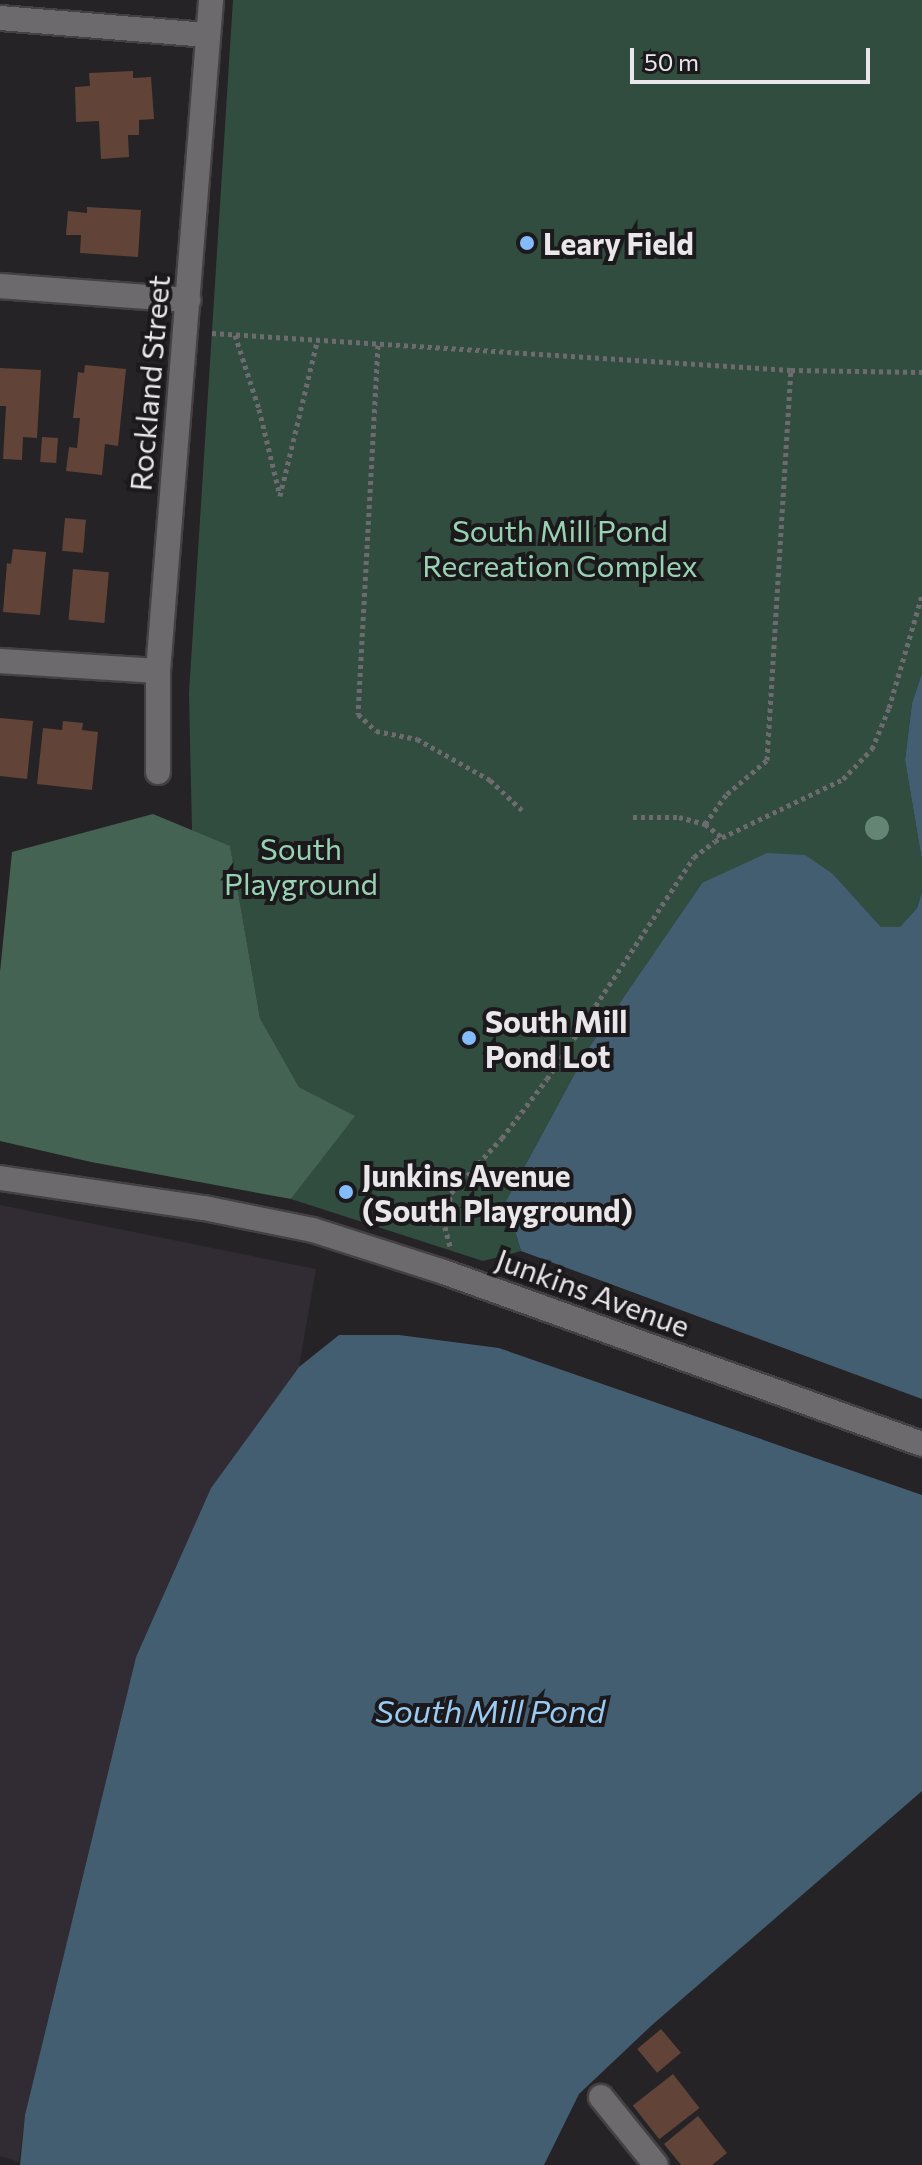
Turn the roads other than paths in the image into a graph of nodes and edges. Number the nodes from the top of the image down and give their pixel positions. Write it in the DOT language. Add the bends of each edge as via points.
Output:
graph roads {
  1 [pos="211,0"];
  2 [pos="0,18"];
  3 [pos="208,35"];
  4 [pos="0,286"];
  5 [pos="188,300"];
  6 [pos="0,661"];
  7 [pos="158,671"];
  8 [pos="158,772"];
  9 [pos="0,1178"];
  10 [pos="922,1444"];
  11 [pos="601,2097"];
  12 [pos="656,2165"];
  1 -- 3 [label="street, Rockland Street"];
  2 -- 3 [label="street"];
  3 -- 5 [label="street, Rockland Street"];
  4 -- 5 [label="street"];
  5 -- 7 [label="street, Rockland Street"];
  6 -- 7 [label="street"];
  7 -- 8 [label="street, Rockland Street"];
  9 -- 10 [label="street, Junkins Avenue" via="313,1230"];
  11 -- 12 [label="street"];
}
